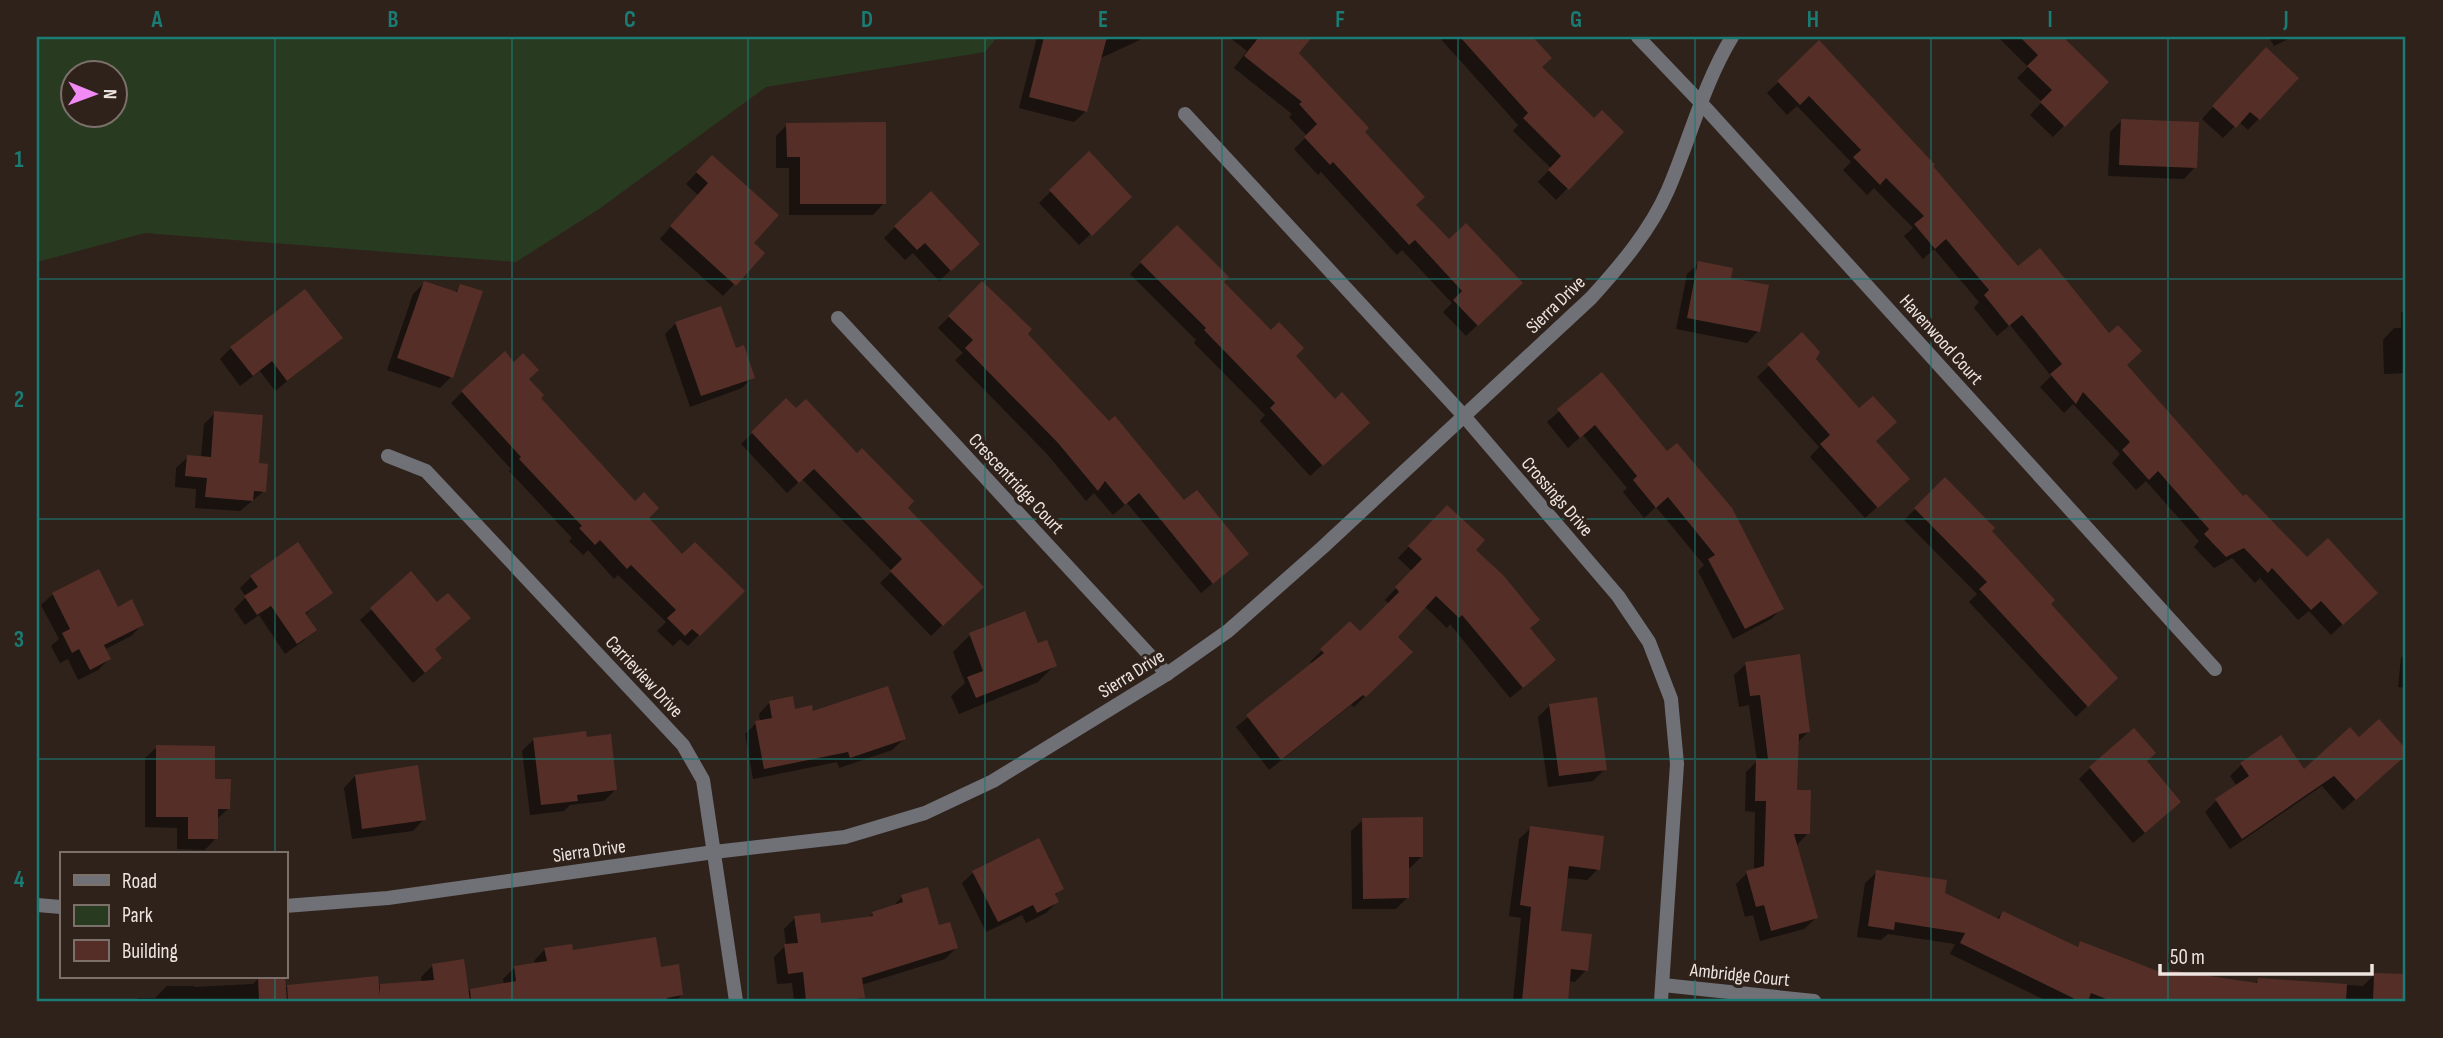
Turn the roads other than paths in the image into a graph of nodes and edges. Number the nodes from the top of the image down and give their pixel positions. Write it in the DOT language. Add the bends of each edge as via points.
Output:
graph roads {
  1 [pos="1638,37"];
  2 [pos="1732,37"];
  3 [pos="1701,103"];
  4 [pos="1185,114"];
  5 [pos="838,318"];
  6 [pos="1464,416"];
  7 [pos="388,456"];
  8 [pos="2215,669"];
  9 [pos="1167,674"];
  10 [pos="714,852"];
  11 [pos="37,905"];
  12 [pos="60,906"];
  13 [pos="287,906"];
  14 [pos="1663,985"];
  15 [pos="736,1001"];
  16 [pos="1661,1001"];
  17 [pos="1814,1001"];
  1 -- 3 [label="street, Havenwood Court"];
  2 -- 3 [label="street, Sierra Drive"];
  3 -- 6 [label="street, Sierra Drive" via="1667,192 1628,257 1591,298"];
  3 -- 8 [label="street, Havenwood Court"];
  4 -- 6 [label="street, Crossings Drive"];
  5 -- 9 [label="street, Crescentridge Court"];
  6 -- 9 [label="street, Sierra Drive" via="1228,631"];
  6 -- 14 [label="street, Crossings Drive" via="1619,596 1649,642 1671,699 1677,764"];
  7 -- 10 [label="street, Carrieview Drive" via="426,471 683,745 703,780"];
  9 -- 10 [label="street, Sierra Drive" via="993,781 925,813 845,837"];
  10 -- 13 [label="street, Sierra Drive" via="388,898"];
  10 -- 15 [label="street, Carrieview Drive"];
  11 -- 12 [label="street"];
  14 -- 16 [label="street, Crossings Drive"];
  14 -- 17 [label="street, Ambridge Court"];
}
